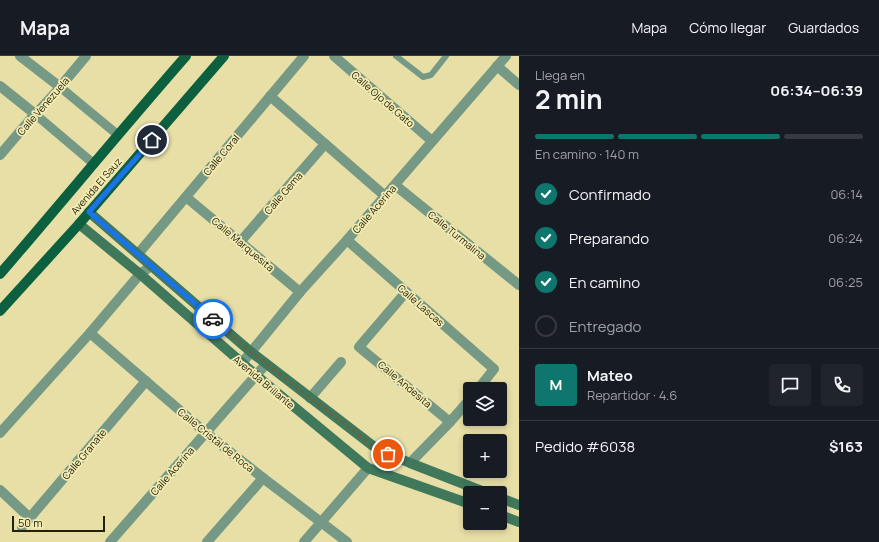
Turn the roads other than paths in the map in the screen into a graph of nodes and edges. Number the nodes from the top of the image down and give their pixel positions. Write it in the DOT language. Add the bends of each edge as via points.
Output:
graph roads {
  1 [pos="20,56"];
  2 [pos="86,56"];
  3 [pos="186,56"];
  4 [pos="224,56"];
  5 [pos="304,56"];
  6 [pos="334,56"];
  7 [pos="396,56"];
  8 [pos="446,56"];
  9 [pos="506,56"];
  10 [pos="497,66"];
  11 [pos="519,85"];
  12 [pos="0,86"];
  13 [pos="60,87"];
  14 [pos="270,96"];
  15 [pos="35,114"];
  16 [pos="118,135"];
  17 [pos="432,141"];
  18 [pos="325,144"];
  19 [pos="0,155"];
  20 [pos="94,164"];
  21 [pos="395,185"];
  22 [pos="385,196"];
  23 [pos="186,197"];
  24 [pos="89,212"];
  25 [pos="79,224"];
  26 [pos="347,240"];
  27 [pos="240,242"];
  28 [pos="138,254"];
  29 [pos="151,266"];
  30 [pos="0,274"];
  31 [pos="140,274"];
  32 [pos="519,284"];
  33 [pos="300,292"];
  34 [pos="406,292"];
  35 [pos="0,311"];
  36 [pos="90,333"];
  37 [pos="251,352"];
  38 [pos="341,362"];
  39 [pos="242,363"];
  40 [pos="266,364"];
  41 [pos="257,376"];
  42 [pos="146,381"];
  43 [pos="484,382"];
  44 [pos="310,398"];
  45 [pos="463,407"];
  46 [pos="450,422"];
  47 [pos="0,433"];
  48 [pos="206,433"];
  49 [pos="410,464"];
  50 [pos="368,468"];
  51 [pos="263,478"];
  52 [pos="468,486"];
  53 [pos="0,490"];
  54 [pos="507,501"];
  55 [pos="463,502"];
  56 [pos="519,506"];
  57 [pos="30,518"];
  58 [pos="507,518"];
  59 [pos="321,522"];
  60 [pos="519,522"];
  61 [pos="22,527"];
  62 [pos="112,541"];
  63 [pos="207,542"];
  64 [pos="304,542"];
  65 [pos="347,542"];
  1 -- 13 [label="street"];
  2 -- 13 [label="street, Calle Venezuela"];
  3 -- 16 [label="main road, Avenida El Sauz"];
  4 -- 24 [label="main road, Avenida El Sauz"];
  5 -- 14 [label="street, Calle Coral"];
  6 -- 17 [label="street, Calle Ojo de Gato"];
  7 -- 8 [label="lane" via="423,77 431,75"];
  9 -- 10 [label="street, Calle Acerina"];
  10 -- 11 [label="street"];
  10 -- 17 [label="street, Calle Acerina"];
  12 -- 15 [label="street"];
  13 -- 15 [label="street, Calle Venezuela"];
  13 -- 16 [label="street"];
  14 -- 18 [label="street"];
  14 -- 23 [label="street, Calle Coral"];
  15 -- 19 [label="street, Calle Venezuela"];
  15 -- 20 [label="street"];
  16 -- 20 [label="main road, Avenida El Sauz"];
  17 -- 21 [label="street, Calle Acerina"];
  18 -- 22 [label="street"];
  18 -- 27 [label="street, Calle Gema"];
  20 -- 30 [label="main road, Avenida El Sauz"];
  21 -- 22 [label="street, Calle Acerina"];
  21 -- 32 [label="street, Calle Turmalina"];
  22 -- 26 [label="street, Calle Acerina"];
  23 -- 27 [label="street, Calle Marquesita"];
  23 -- 28 [label="street, Calle Coral"];
  24 -- 25 [label="main road, Avenida El Sauz"];
  24 -- 28 [label="main road, Avenida Brillante"];
  25 -- 31 [label="main road, Avenida Brillante"];
  25 -- 35 [label="main road, Avenida El Sauz"];
  26 -- 33 [label="street, Calle Acerina"];
  26 -- 34 [label="street, Calle Lascas"];
  27 -- 33 [label="street, Calle Marquesita"];
  28 -- 29 [label="main road, Avenida Brillante"];
  29 -- 31 [label="street"];
  29 -- 37 [label="main road, Avenida Brillante"];
  31 -- 36 [label="street"];
  31 -- 39 [label="main road, Avenida Brillante"];
  33 -- 37 [label="street, Calle Acerina"];
  34 -- 43 [label="street, Calle Lascas" via="494,369"];
  34 -- 46 [label="street, Calle Andesita" via="359,347"];
  36 -- 42 [label="street, Calle Cristal de Roca"];
  36 -- 47 [label="street"];
  37 -- 39 [label="street, Calle Acerina"];
  37 -- 40 [label="main road, Avenida Brillante"];
  38 -- 44 [label="street"];
  39 -- 41 [label="main road, Avenida Brillante"];
  40 -- 41 [label="street, Calle Acerina"];
  40 -- 44 [label="main road, Avenida Brillante"];
  41 -- 48 [label="street, Calle Acerina"];
  41 -- 50 [label="main road, Avenida Brillante"];
  42 -- 48 [label="street, Calle Cristal de Roca"];
  42 -- 57 [label="street, Calle Granate"];
  44 -- 49 [label="main road, Avenida Brillante" via="377,449"];
  45 -- 46 [label="street"];
  46 -- 49 [label="street"];
  48 -- 51 [label="street, Calle Cristal de Roca"];
  48 -- 62 [label="street, Calle Acerina"];
  49 -- 52 [label="main road, Avenida Brillante"];
  50 -- 55 [label="main road, Avenida Brillante"];
  50 -- 59 [label="street"];
  51 -- 59 [label="street, Calle Cristal de Roca"];
  51 -- 63 [label="street"];
  53 -- 57 [label="street"];
  54 -- 56 [label="main road"];
  57 -- 61 [label="street, Calle Granate"];
  58 -- 60 [label="main road"];
  59 -- 64 [label="street"];
  59 -- 65 [label="street, Calle Cristal de Roca"];
}
